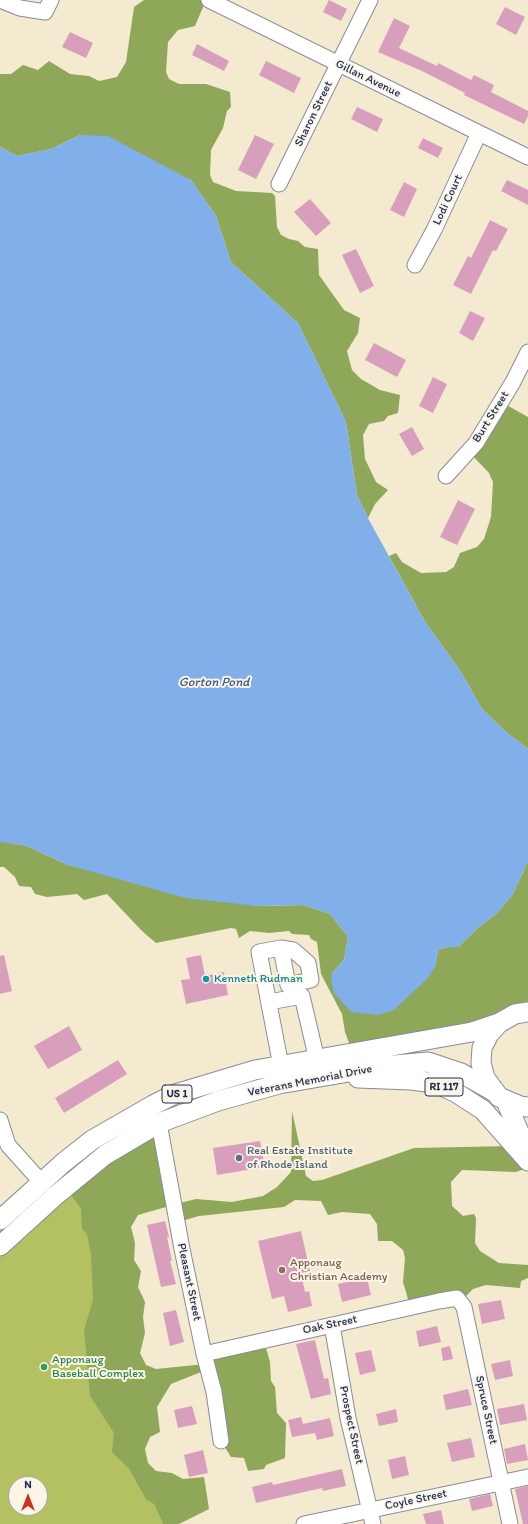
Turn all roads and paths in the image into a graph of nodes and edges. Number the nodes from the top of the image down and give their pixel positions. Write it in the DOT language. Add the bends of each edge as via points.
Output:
graph roads {
  1 [pos="0,0"];
  2 [pos="209,0"];
  3 [pos="370,0"];
  4 [pos="48,6"];
  5 [pos="338,64"];
  6 [pos="479,133"];
  7 [pos="528,157"];
  8 [pos="279,184"];
  9 [pos="415,265"];
  10 [pos="528,352"];
  11 [pos="446,476"];
  12 [pos="281,948"];
  13 [pos="288,985"];
  14 [pos="302,996"];
  15 [pos="269,1002"];
  16 [pos="524,1009"];
  17 [pos="499,1023"];
  18 [pos="317,1060"];
  19 [pos="281,1066"];
  20 [pos="331,1076"];
  21 [pos="499,1096"];
  22 [pos="528,1107"];
  23 [pos="0,1120"];
  24 [pos="159,1123"];
  25 [pos="528,1154"];
  26 [pos="528,1161"];
  27 [pos="42,1182"];
  28 [pos="0,1220"];
  29 [pos="0,1246"];
  30 [pos="457,1298"];
  31 [pos="332,1325"];
  32 [pos="204,1354"];
  33 [pos="221,1441"];
  34 [pos="528,1477"];
  35 [pos="501,1482"];
  36 [pos="372,1517"];
  37 [pos="304,1524"];
  38 [pos="510,1524"];
  1 -- 4 [label="street" via="20,8"];
  2 -- 5 [label="street, Gillan Avenue"];
  3 -- 5 [label="street, Sharon Street"];
  5 -- 6 [label="street, Gillan Avenue"];
  5 -- 8 [label="street, Sharon Street"];
  6 -- 7 [label="street, Gillan Avenue"];
  6 -- 9 [label="street, Lodi Court"];
  10 -- 11 [label="street, Burt Street" via="476,443"];
  12 -- 13 [label="street"];
  12 -- 13 [label="street" via="293,950 308,963 311,980"];
  12 -- 15 [label="street" via="259,952"];
  13 -- 14 [label="street"];
  14 -- 15 [label="street"];
  14 -- 18 [label="street"];
  15 -- 19 [label="street"];
  16 -- 17 [label="main road, US 1"];
  17 -- 18 [label="main road, Veterans Memorial Drive / US 1" via="472,1032"];
  17 -- 21 [label="main road" via="488,1034 482,1048 481,1063 485,1078"];
  18 -- 19 [label="main road, Veterans Memorial Drive / US 1"];
  19 -- 27 [label="main road, Veterans Memorial Drive / US 1" via="255,1070 175,1094 92,1140"];
  20 -- 21 [label="main road, Veterans Memorial Drive / US 1" via="384,1066 428,1062 461,1073"];
  20 -- 24 [label="main road, Veterans Memorial Drive / US 1" via="279,1084 218,1101"];
  20 -- 26 [label="main road, RI 117" via="435,1083 483,1110"];
  21 -- 22 [label="main road, US 1"];
  21 -- 25 [label="main road"];
  23 -- 27 [label="street" via="8,1145"];
  24 -- 29 [label="main road, Veterans Memorial Drive / US 1" via="105,1155"];
  24 -- 32 [label="street, Pleasant Street"];
  27 -- 28 [label="main road, Veterans Memorial Drive / US 1"];
  30 -- 31 [label="street, Oak Street"];
  30 -- 35 [label="street, Spruce Street" via="464,1307"];
  31 -- 32 [label="street, Oak Street"];
  31 -- 36 [label="street, Prospect Street" via="348,1418"];
  32 -- 33 [label="street, Pleasant Street" via="214,1392"];
  34 -- 35 [label="street, Coyle Street"];
  35 -- 36 [label="street, Coyle Street"];
  35 -- 38 [label="street, Spruce Street"];
  36 -- 37 [label="street, Coyle Street"];
}
